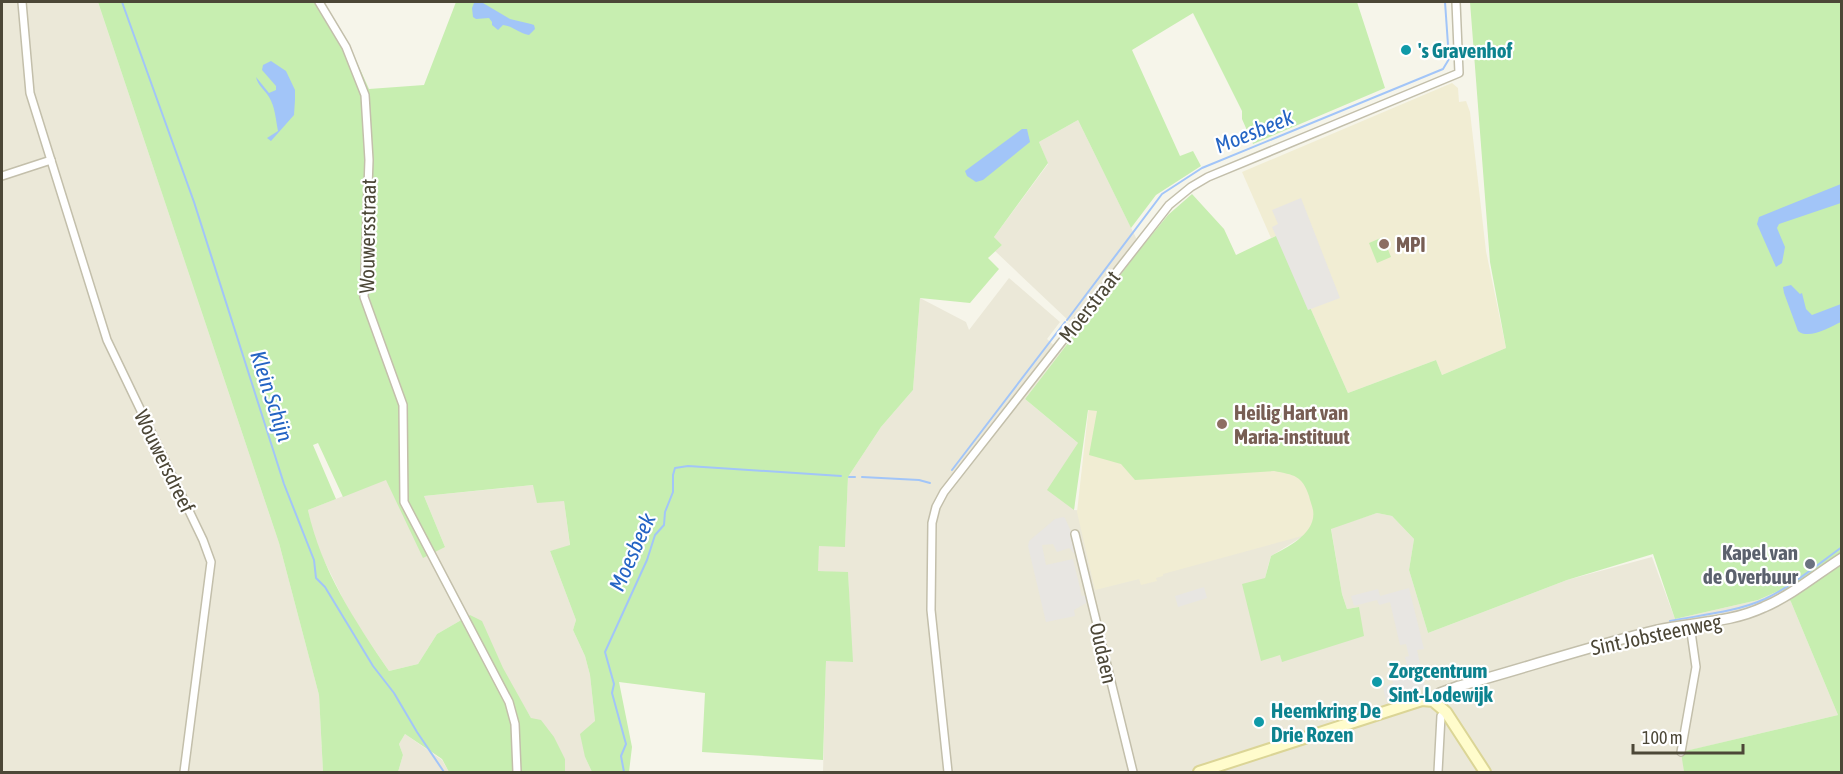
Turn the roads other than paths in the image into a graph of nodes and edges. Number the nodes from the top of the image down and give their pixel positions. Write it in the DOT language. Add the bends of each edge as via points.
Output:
graph roads {
  1 [pos="22,2"];
  2 [pos="319,2"];
  3 [pos="1456,2"];
  4 [pos="51,160"];
  5 [pos="2,176"];
  6 [pos="1075,534"];
  7 [pos="1842,558"];
  8 [pos="1690,625"];
  9 [pos="1433,701"];
  10 [pos="1444,714"];
  11 [pos="1681,752"];
  12 [pos="1231,767"];
  13 [pos="184,772"];
  14 [pos="517,772"];
  15 [pos="948,772"];
  16 [pos="1133,772"];
  17 [pos="1199,772"];
  18 [pos="1438,772"];
  19 [pos="1485,772"];
  1 -- 4 [label="street, Wouwersdreef" via="30,93"];
  2 -- 14 [label="street, Wouwersstraat" via="346,47 365,95 369,160 364,297 403,405 404,502 509,702 515,724"];
  3 -- 15 [label="street, Moerstraat" via="1459,73 1191,187 1169,205 944,492 932,523 931,610"];
  4 -- 5 [label="street"];
  4 -- 13 [label="street, Wouwersdreef" via="107,340 211,562"];
  6 -- 16 [label="street, Oudaen"];
  7 -- 8 [label="street, Sint Jobsteenweg" via="1766,606 1736,618"];
  8 -- 9 [label="street, Sint Jobsteenweg" via="1582,650 1459,686 1443,700"];
  8 -- 11 [label="street" via="1696,667"];
  9 -- 10 [label="main road"];
  9 -- 12 [label="main road" via="1415,701"];
  10 -- 18 [label="street"];
  10 -- 19 [label="main road"];
  12 -- 17 [label="main road"];
}
